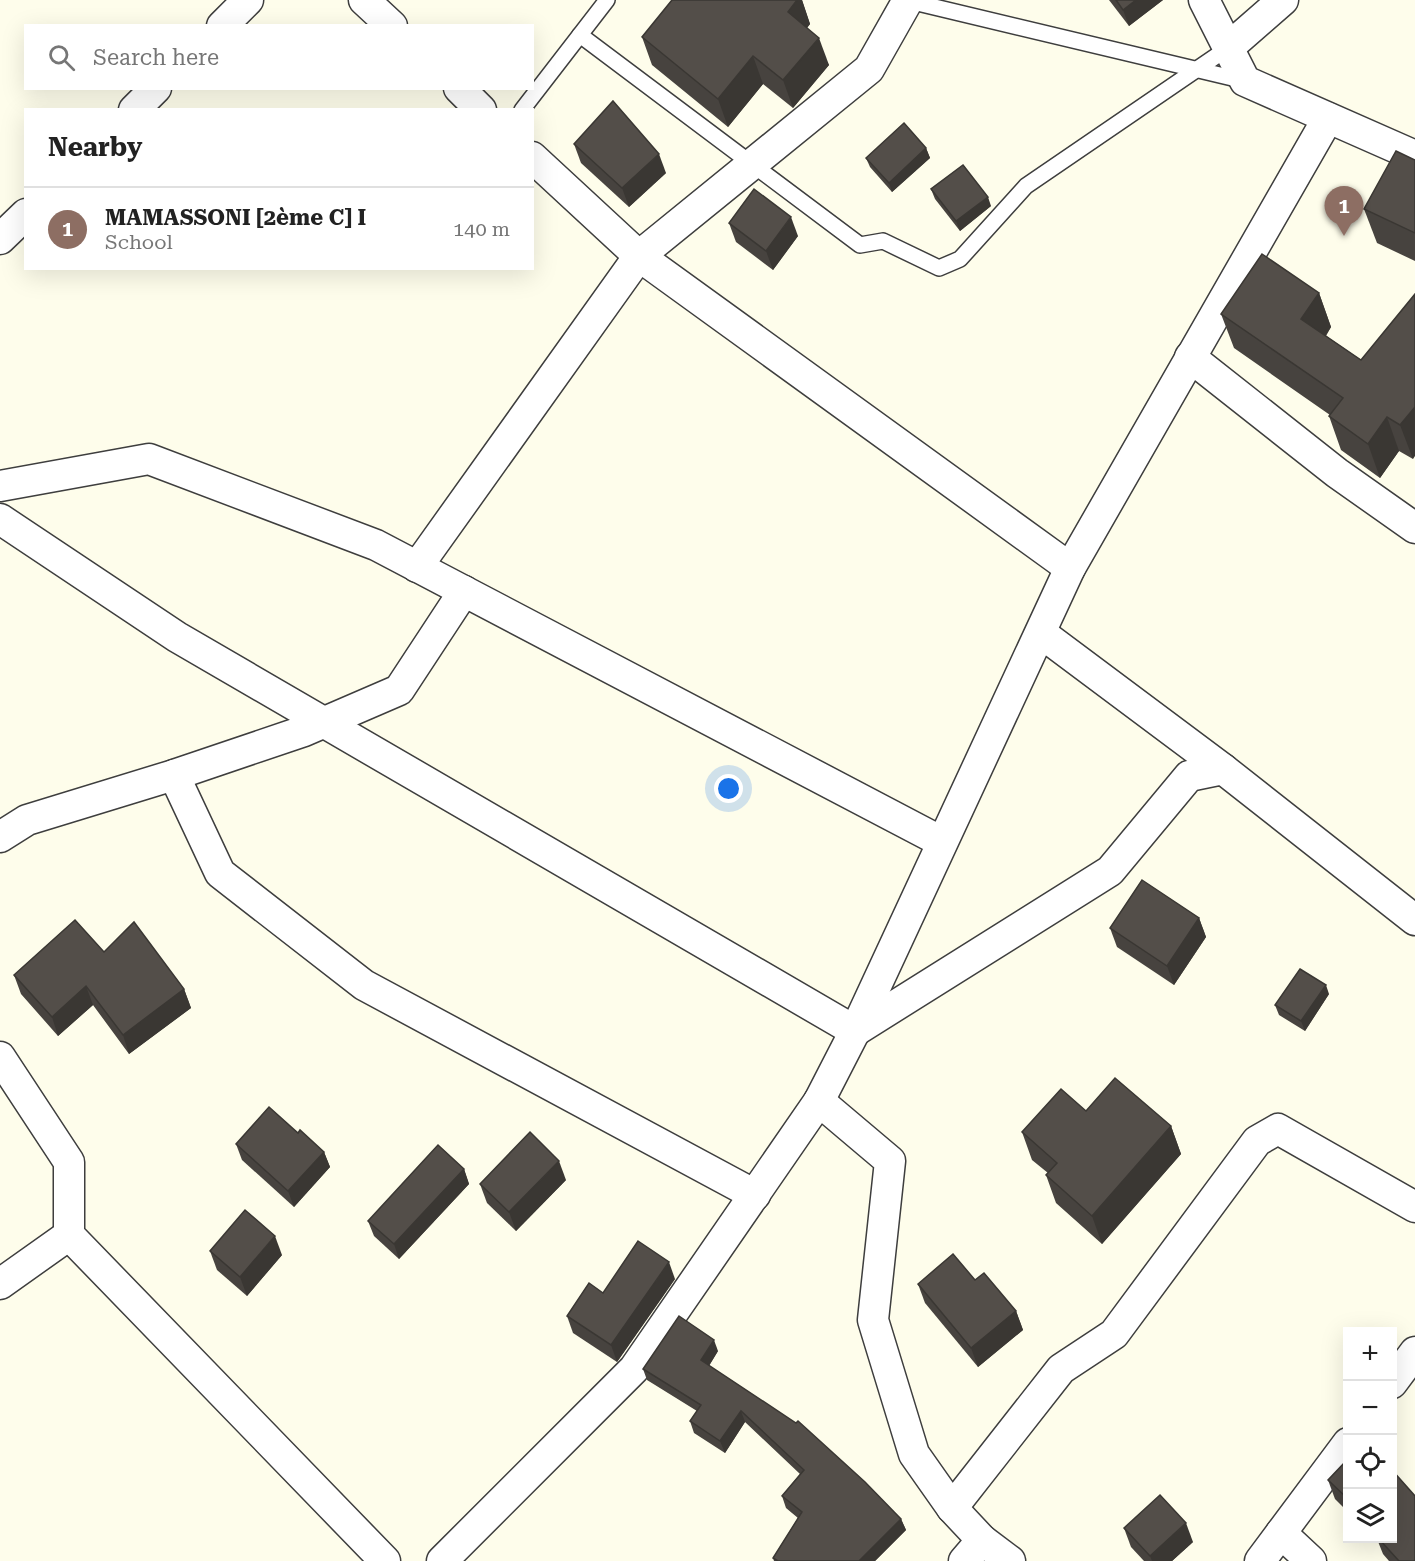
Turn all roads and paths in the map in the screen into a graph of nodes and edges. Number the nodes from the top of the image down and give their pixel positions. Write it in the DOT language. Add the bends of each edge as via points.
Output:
graph roads {
  1 [pos="248,0"];
  2 [pos="364,0"];
  3 [pos="606,0"];
  4 [pos="907,0"];
  5 [pos="1204,0"];
  6 [pos="1283,0"];
  7 [pos="224,24"];
  8 [pos="390,24"];
  9 [pos="580,35"];
  10 [pos="1228,48"];
  11 [pos="1197,70"];
  12 [pos="1245,81"];
  13 [pos="154,90"];
  14 [pos="461,90"];
  15 [pos="137,108"];
  16 [pos="479,108"];
  17 [pos="524,108"];
  18 [pos="1328,118"];
  19 [pos="1415,156"];
  20 [pos="534,159"];
  21 [pos="752,164"];
  22 [pos="24,216"];
  23 [pos="0,239"];
  24 [pos="639,256"];
  25 [pos="1190,357"];
  26 [pos="0,486"];
  27 [pos="0,519"];
  28 [pos="1415,528"];
  29 [pos="417,567"];
  30 [pos="1070,568"];
  31 [pos="464,591"];
  32 [pos="1041,633"];
  33 [pos="324,723"];
  34 [pos="1222,769"];
  35 [pos="174,775"];
  36 [pos="0,837"];
  37 [pos="942,842"];
  38 [pos="1415,920"];
  39 [pos="855,1031"];
  40 [pos="0,1057"];
  41 [pos="819,1101"];
  42 [pos="755,1195"];
  43 [pos="1415,1207"];
  44 [pos="69,1235"];
  45 [pos="0,1284"];
  46 [pos="1415,1353"];
  47 [pos="1394,1381"];
  48 [pos="1343,1448"];
  49 [pos="952,1508"];
  50 [pos="1281,1533"];
  51 [pos="973,1550"];
  52 [pos="385,1561"];
  53 [pos="442,1561"];
  54 [pos="1011,1561"];
  55 [pos="1260,1561"];
  56 [pos="1311,1561"];
  1 -- 7 [label="street"];
  2 -- 8 [label="street"];
  3 -- 9 [label="lane"];
  4 -- 11 [label="lane"];
  4 -- 21 [label="street" via="869,69"];
  5 -- 10 [label="street"];
  6 -- 10 [label="street"];
  9 -- 17 [label="lane"];
  9 -- 21 [label="lane"];
  10 -- 11 [label="lane"];
  10 -- 12 [label="street"];
  11 -- 12 [label="lane"];
  11 -- 21 [label="lane" via="1026,186 960,260 939,268 883,242 860,245"];
  12 -- 18 [label="street"];
  13 -- 15 [label="street"];
  14 -- 16 [label="street"];
  18 -- 19 [label="street"];
  18 -- 25 [label="street"];
  20 -- 24 [label="street"];
  21 -- 24 [label="street"];
  22 -- 23 [label="street"];
  24 -- 29 [label="street"];
  24 -- 30 [label="street"];
  25 -- 28 [label="street" via="1337,473"];
  25 -- 30 [label="street"];
  26 -- 29 [label="street" via="149,459 376,545"];
  27 -- 33 [label="street" via="177,637"];
  29 -- 31 [label="street"];
  30 -- 32 [label="street"];
  31 -- 33 [label="street" via="399,690"];
  31 -- 37 [label="street"];
  32 -- 34 [label="street"];
  32 -- 37 [label="street"];
  33 -- 35 [label="street"];
  33 -- 39 [label="street"];
  34 -- 38 [label="street"];
  34 -- 39 [label="street" via="1189,776 1110,871"];
  35 -- 36 [label="street" via="27,820"];
  35 -- 42 [label="street" via="220,873 364,985"];
  37 -- 39 [label="street"];
  39 -- 41 [label="street"];
  40 -- 44 [label="street" via="69,1162"];
  41 -- 42 [label="street"];
  41 -- 49 [label="street" via="890,1161 873,1320 914,1454"];
  42 -- 53 [label="street" via="634,1369"];
  43 -- 49 [label="street" via="1278,1129 1257,1141 1114,1334 1061,1369"];
  44 -- 45 [label="street"];
  44 -- 52 [label="street"];
  46 -- 47 [label="street"];
  48 -- 50 [label="street"];
  49 -- 51 [label="street"];
  50 -- 55 [label="street"];
  50 -- 56 [label="street"];
  51 -- 54 [label="street"];
}
